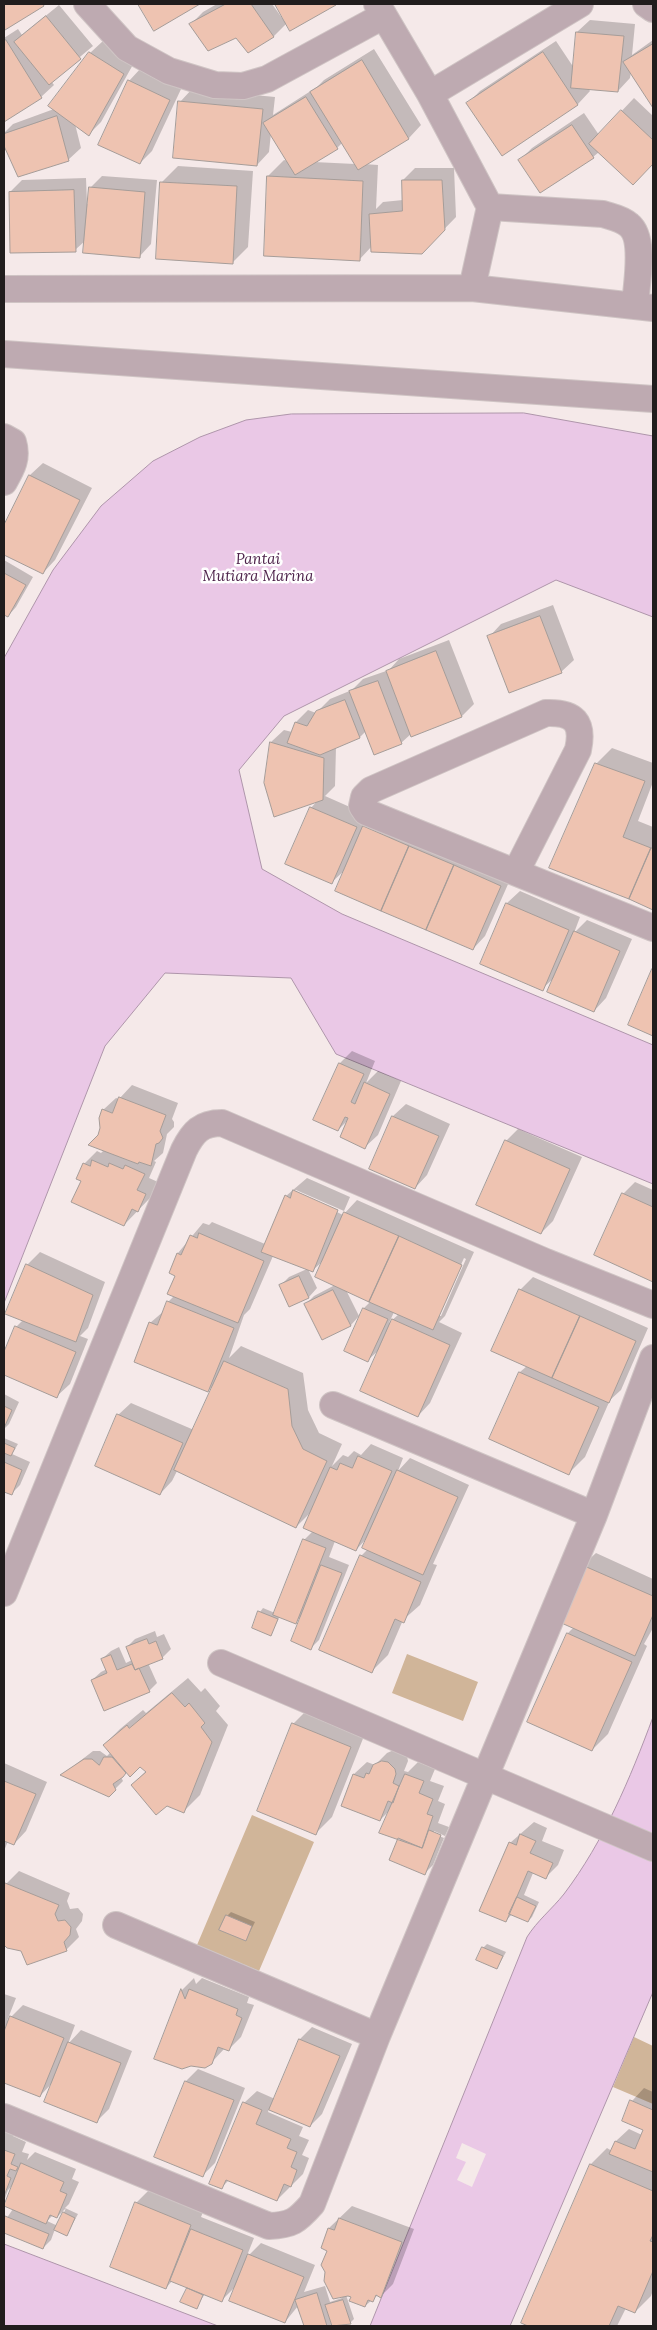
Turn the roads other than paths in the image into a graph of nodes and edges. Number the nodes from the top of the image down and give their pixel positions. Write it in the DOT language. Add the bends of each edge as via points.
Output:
graph roads {
  1 [pos="87,4"];
  2 [pos="580,4"];
  3 [pos="646,4"];
  4 [pos="653,9"];
  5 [pos="380,10"];
  6 [pos="430,94"];
  7 [pos="490,207"];
  8 [pos="472,288"];
  9 [pos="4,289"];
  10 [pos="644,307"];
  11 [pos="4,354"];
  12 [pos="653,399"];
  13 [pos="4,437"];
  14 [pos="4,482"];
  15 [pos="516,872"];
  16 [pos="653,928"];
  17 [pos="653,1305"];
  18 [pos="653,1358"];
  19 [pos="332,1405"];
  20 [pos="594,1515"];
  21 [pos="4,1593"];
  22 [pos="221,1663"];
  23 [pos="485,1777"];
  24 [pos="653,1848"];
  25 [pos="116,1925"];
  26 [pos="377,2036"];
  27 [pos="4,2117"];
  1 -- 5 [label="street" via="127,48 169,71 215,85 243,86 266,79"];
  2 -- 6 [label="street"];
  3 -- 4 [label="street"];
  5 -- 6 [label="street"];
  6 -- 7 [label="street"];
  7 -- 8 [label="street"];
  7 -- 10 [label="street" via="603,214 620,219 636,236"];
  8 -- 9 [label="street"];
  8 -- 10 [label="street"];
  11 -- 12 [label="street"];
  13 -- 14 [label="street" via="13,442 16,450 15,460"];
  15 -- 15 [label="street" via="366,812 362,806 364,797 371,790 546,713 572,717 578,724 578,750"];
  15 -- 16 [label="street"];
  17 -- 21 [label="street" via="222,1123 204,1125 192,1135 184,1150"];
  18 -- 20 [label="street"];
  19 -- 20 [label="street"];
  20 -- 23 [label="street"];
  22 -- 23 [label="street"];
  23 -- 24 [label="street"];
  23 -- 26 [label="street"];
  25 -- 26 [label="street"];
  26 -- 27 [label="street" via="312,2204 299,2219 286,2225 269,2226"];
}
